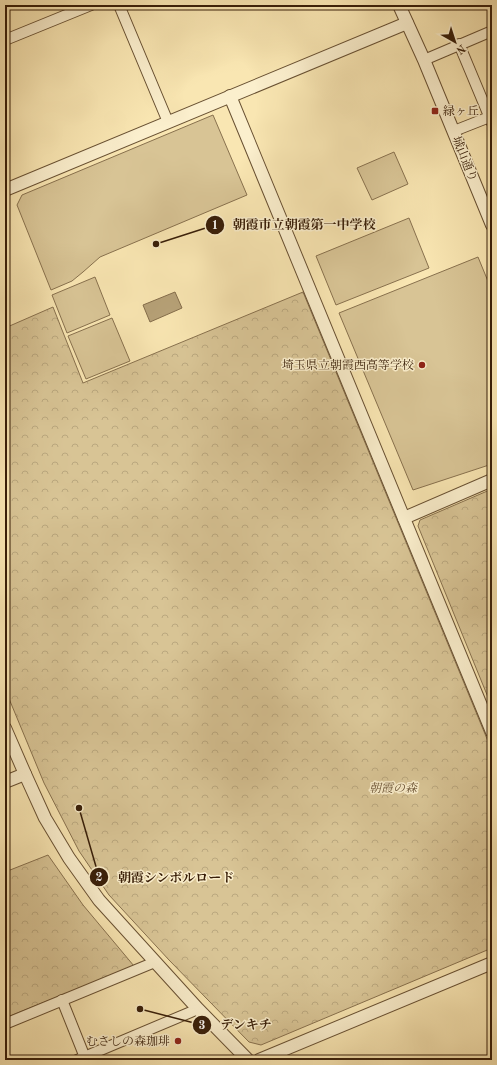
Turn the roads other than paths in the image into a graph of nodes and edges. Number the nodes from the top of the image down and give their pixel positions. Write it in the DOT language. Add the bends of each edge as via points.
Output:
graph roads {
  1 [pos="91,5"];
  2 [pos="119,5"];
  3 [pos="399,5"];
  4 [pos="407,23"];
  5 [pos="492,30"];
  6 [pos="5,40"];
  7 [pos="459,44"];
  8 [pos="424,60"];
  9 [pos="230,96"];
  10 [pos="491,119"];
  11 [pos="168,122"];
  12 [pos="454,131"];
  13 [pos="5,190"];
  14 [pos="488,202"];
  15 [pos="492,225"];
  16 [pos="492,480"];
  17 [pos="404,518"];
  18 [pos="5,728"];
  19 [pos="492,732"];
  20 [pos="25,774"];
  21 [pos="5,782"];
  22 [pos="155,962"];
  23 [pos="492,963"];
  24 [pos="62,1000"];
  25 [pos="198,1009"];
  26 [pos="5,1024"];
  27 [pos="82,1059"];
  28 [pos="248,1060"];
  29 [pos="258,1060"];
  1 -- 6 [label="street"];
  2 -- 11 [label="street"];
  3 -- 4 [label="street, 城山通り"];
  4 -- 8 [label="street, 城山通り"];
  4 -- 9 [label="street"];
  5 -- 7 [label="street"];
  7 -- 8 [label="street"];
  7 -- 10 [label="street"];
  8 -- 12 [label="street, 城山通り"];
  9 -- 11 [label="street"];
  9 -- 17 [label="street"];
  10 -- 12 [label="street"];
  11 -- 13 [label="street"];
  12 -- 14 [label="street, 城山通り"];
  14 -- 15 [label="street, 城山通り"];
  16 -- 17 [label="street"];
  17 -- 19 [label="street"];
  18 -- 20 [label="street"];
  20 -- 21 [label="street"];
  20 -- 22 [label="street" via="45,818 69,858 99,900"];
  22 -- 24 [label="street"];
  22 -- 25 [label="street"];
  23 -- 29 [label="street"];
  24 -- 26 [label="street"];
  24 -- 27 [label="street"];
  25 -- 27 [label="street"];
  25 -- 28 [label="street"];
}
